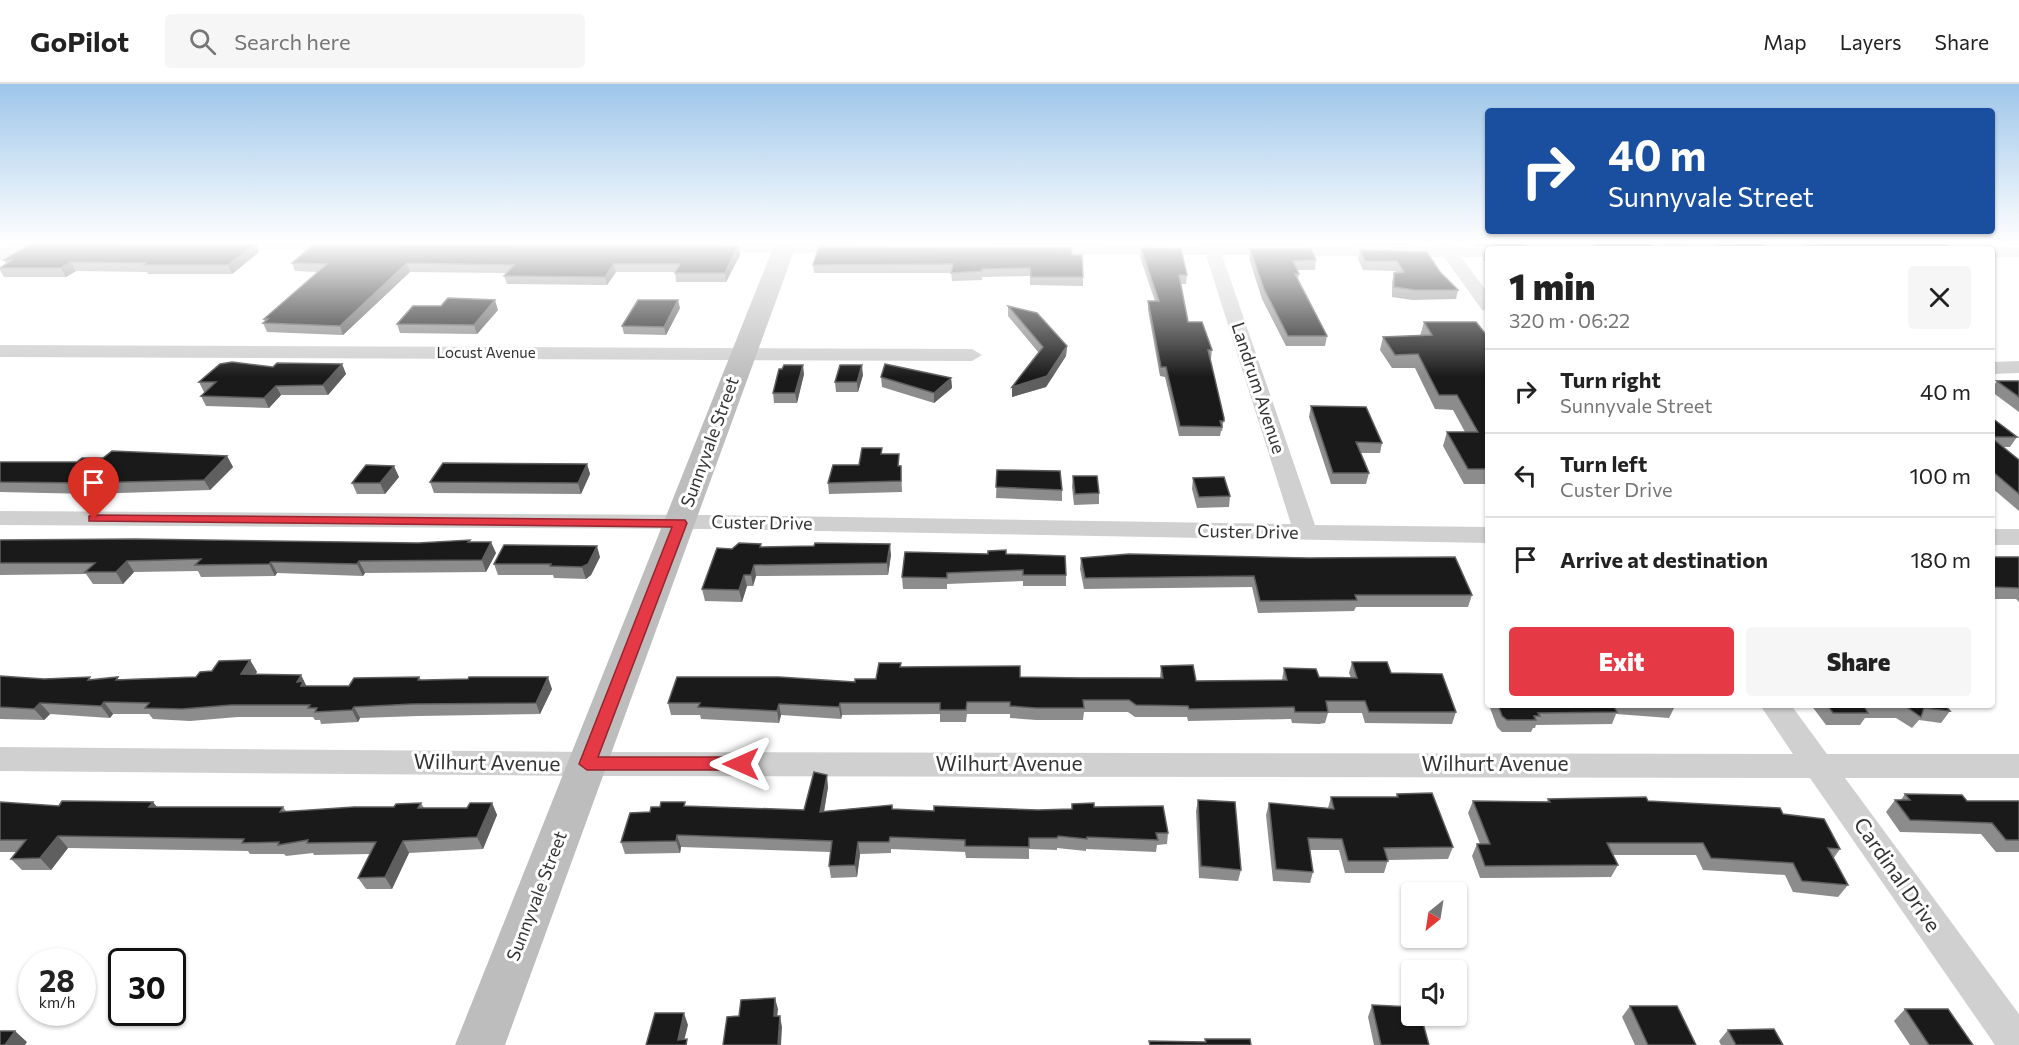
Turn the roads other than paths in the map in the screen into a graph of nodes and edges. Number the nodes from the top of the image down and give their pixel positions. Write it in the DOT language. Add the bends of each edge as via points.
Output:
graph roads {
  1 [pos="768,288"];
  2 [pos="1225,288"];
  3 [pos="1475,288"];
  4 [pos="1485,302"];
  5 [pos="0,351"];
  6 [pos="743,353"];
  7 [pos="972,355"];
  8 [pos="2019,367"];
  9 [pos="1995,368"];
  10 [pos="0,518"];
  11 [pos="680,523"];
  12 [pos="1306,533"];
  13 [pos="1485,535"];
  14 [pos="1777,708"];
  15 [pos="0,759"];
  16 [pos="587,764"];
  17 [pos="1819,765"];
  18 [pos="2019,766"];
  19 [pos="480,1045"];
  20 [pos="2019,1045"];
  1 -- 6 [label="street, Sunnyvale Street"];
  2 -- 12 [label="street, Landrum Avenue"];
  3 -- 4 [label="street"];
  5 -- 6 [label="street, Locust Avenue"];
  6 -- 7 [label="street, Locust Avenue"];
  6 -- 11 [label="street, Sunnyvale Street"];
  8 -- 9 [label="street"];
  10 -- 11 [label="street, Custer Drive"];
  11 -- 12 [label="street, Custer Drive"];
  11 -- 16 [label="street, Sunnyvale Street"];
  12 -- 13 [label="street, Custer Drive"];
  14 -- 17 [label="street, Cardinal Drive"];
  15 -- 16 [label="street, Wilhurt Avenue"];
  16 -- 17 [label="street, Wilhurt Avenue"];
  16 -- 19 [label="street, Sunnyvale Street"];
  17 -- 18 [label="street, Wilhurt Avenue"];
  17 -- 20 [label="street, Cardinal Drive"];
}
